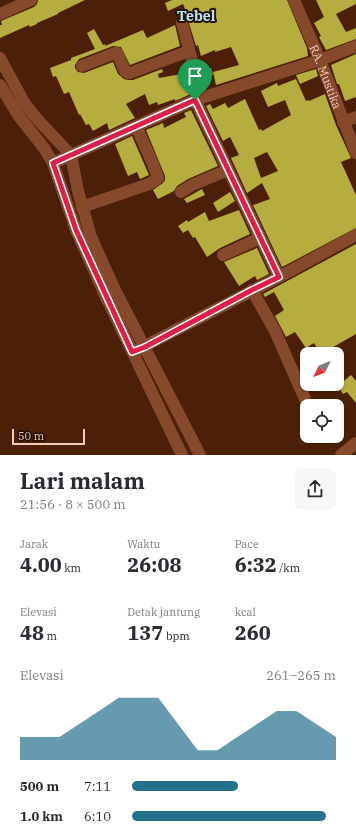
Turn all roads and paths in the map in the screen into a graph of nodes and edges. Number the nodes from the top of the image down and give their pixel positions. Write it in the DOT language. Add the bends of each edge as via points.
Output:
graph roads {
  1 [pos="31,0"];
  2 [pos="294,0"];
  3 [pos="0,14"];
  4 [pos="182,23"];
  5 [pos="356,46"];
  6 [pos="189,51"];
  7 [pos="0,58"];
  8 [pos="320,60"];
  9 [pos="82,66"];
  10 [pos="0,85"];
  11 [pos="198,99"];
  12 [pos="356,118"];
  13 [pos="343,122"];
  14 [pos="136,126"];
  15 [pos="356,153"];
  16 [pos="62,159"];
  17 [pos="228,170"];
  18 [pos="180,192"];
  19 [pos="82,207"];
  20 [pos="356,235"];
  21 [pos="260,238"];
  22 [pos="223,256"];
  23 [pos="279,277"];
  24 [pos="252,290"];
  25 [pos="138,349"];
  26 [pos="305,399"];
  27 [pos="356,443"];
  28 [pos="182,455"];
  29 [pos="200,455"];
  30 [pos="341,455"];
  1 -- 3 [label="street"];
  2 -- 8 [label="street, RA. Mustika"];
  4 -- 6 [label="street"];
  5 -- 8 [label="street"];
  6 -- 9 [label="street" via="130,73 125,71 115,53"];
  6 -- 11 [label="street"];
  7 -- 16 [label="street" via="25,104"];
  8 -- 11 [label="street"];
  8 -- 13 [label="street, RA. Mustika"];
  10 -- 16 [label="street" via="18,115 44,148"];
  11 -- 14 [label="street"];
  11 -- 17 [label="street"];
  12 -- 13 [label="street"];
  13 -- 15 [label="street, RA. Mustika"];
  14 -- 16 [label="street"];
  14 -- 19 [label="street" via="158,178 149,184"];
  16 -- 19 [label="street" via="78,191"];
  16 -- 25 [label="street" via="76,230"];
  17 -- 18 [label="street"];
  17 -- 21 [label="street"];
  19 -- 25 [label="street" via="91,237"];
  20 -- 23 [label="street"];
  21 -- 22 [label="street"];
  21 -- 23 [label="street"];
  23 -- 24 [label="street"];
  24 -- 25 [label="street"];
  24 -- 26 [label="street" via="275,331"];
  25 -- 28 [label="street"];
  25 -- 29 [label="street"];
  27 -- 30 [label="street"];
}
